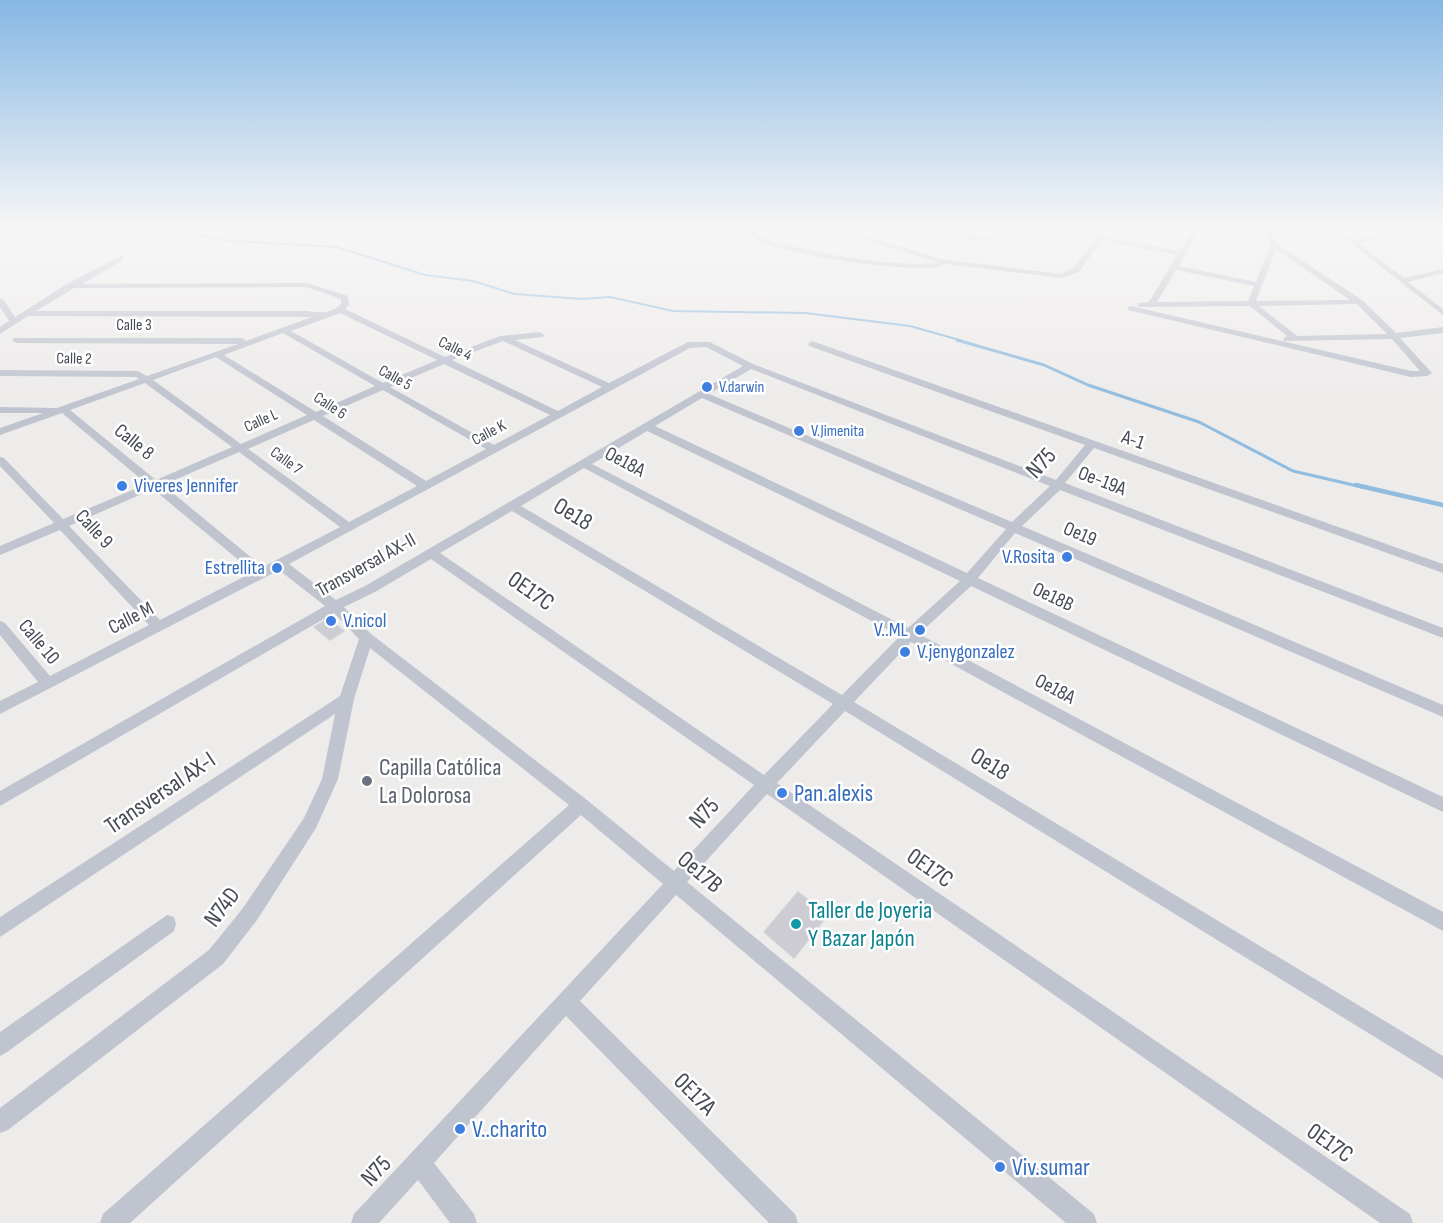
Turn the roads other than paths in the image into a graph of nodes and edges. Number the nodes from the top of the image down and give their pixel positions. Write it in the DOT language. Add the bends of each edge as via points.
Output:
graph roads {
  1 [pos="73,284"];
  2 [pos="1164,284"];
  3 [pos="1252,284"];
  4 [pos="1332,284"];
  5 [pos="1408,284"];
  6 [pos="1256,285"];
  7 [pos="70,286"];
  8 [pos="0,301"];
  9 [pos="1359,302"];
  10 [pos="1251,303"];
  11 [pos="1152,304"];
  12 [pos="339,310"];
  13 [pos="26,313"];
  14 [pos="1443,313"];
  15 [pos="322,316"];
  16 [pos="14,322"];
  17 [pos="283,330"];
  18 [pos="1443,330"];
  19 [pos="0,331"];
  20 [pos="540,335"];
  21 [pos="1398,335"];
  22 [pos="503,338"];
  23 [pos="1295,339"];
  24 [pos="16,340"];
  25 [pos="1267,340"];
  26 [pos="252,341"];
  27 [pos="812,344"];
  28 [pos="715,350"];
  29 [pos="217,354"];
  30 [pos="445,360"];
  31 [pos="750,366"];
  32 [pos="0,373"];
  33 [pos="145,380"];
  34 [pos="382,388"];
  35 [pos="611,388"];
  36 [pos="701,394"];
  37 [pos="0,410"];
  38 [pos="64,410"];
  39 [pos="316,415"];
  40 [pos="558,415"];
  41 [pos="646,426"];
  42 [pos="0,432"];
  43 [pos="1091,445"];
  44 [pos="240,449"];
  45 [pos="493,450"];
  46 [pos="0,460"];
  47 [pos="582,463"];
  48 [pos="154,484"];
  49 [pos="1059,484"];
  50 [pos="426,486"];
  51 [pos="511,505"];
  52 [pos="63,524"];
  53 [pos="348,527"];
  54 [pos="1014,527"];
  55 [pos="0,550"];
  56 [pos="431,553"];
  57 [pos="280,564"];
  58 [pos="1443,569"];
  59 [pos="262,573"];
  60 [pos="968,580"];
  61 [pos="335,606"];
  62 [pos="0,626"];
  63 [pos="158,626"];
  64 [pos="1443,633"];
  65 [pos="909,635"];
  66 [pos="366,638"];
  67 [pos="47,682"];
  68 [pos="346,699"];
  69 [pos="844,703"];
  70 [pos="0,708"];
  71 [pos="1443,711"];
  72 [pos="765,785"];
  73 [pos="0,799"];
  74 [pos="581,805"];
  75 [pos="1443,805"];
  76 [pos="674,884"];
  77 [pos="1443,922"];
  78 [pos="167,924"];
  79 [pos="0,928"];
  80 [pos="567,1003"];
  81 [pos="0,1045"];
  82 [pos="1443,1068"];
  83 [pos="0,1122"];
  84 [pos="419,1162"];
  85 [pos="112,1223"];
  86 [pos="363,1223"];
  87 [pos="465,1223"];
  88 [pos="786,1223"];
  89 [pos="1085,1223"];
  90 [pos="1401,1223"];
  1 -- 7 [label="street"];
  2 -- 11 [label="street"];
  3 -- 6 [label="street"];
  4 -- 9 [label="street"];
  5 -- 14 [label="street"];
  6 -- 10 [label="street"];
  7 -- 12 [label="street" via="307,285 345,298 345,305"];
  7 -- 13 [label="street"];
  8 -- 16 [label="street"];
  9 -- 10 [label="street"];
  9 -- 21 [label="street"];
  10 -- 11 [label="street"];
  10 -- 23 [label="street"];
  11 -- 25 [label="street" via="1129,306"];
  12 -- 15 [label="street"];
  12 -- 30 [label="street, Calle 4"];
  13 -- 15 [label="street"];
  13 -- 16 [label="street"];
  15 -- 17 [label="street"];
  16 -- 19 [label="street"];
  17 -- 26 [label="street"];
  17 -- 34 [label="street, Calle 5"];
  18 -- 21 [label="street"];
  20 -- 22 [label="street, Calle L"];
  21 -- 23 [label="street"];
  21 -- 25 [label="street" via="1427,373 1412,374"];
  22 -- 30 [label="street, Calle L"];
  22 -- 35 [label="street"];
  23 -- 25 [label="street"];
  24 -- 26 [label="street, Calle 3"];
  26 -- 29 [label="street"];
  27 -- 43 [label="street, A-1"];
  28 -- 31 [label="street, Oe-19A"];
  28 -- 35 [label="street, Calle K" via="704,343 688,345"];
  29 -- 33 [label="street"];
  29 -- 39 [label="street, Calle 6"];
  30 -- 34 [label="street, Calle L"];
  30 -- 40 [label="street, Calle 4"];
  31 -- 36 [label="street, Transversal AX-II"];
  31 -- 49 [label="street, Oe-19A"];
  32 -- 33 [label="street, Calle 2" via="138,374"];
  33 -- 38 [label="street"];
  33 -- 44 [label="street, Calle 7"];
  34 -- 39 [label="street, Calle L"];
  34 -- 45 [label="street, Calle 5"];
  35 -- 40 [label="street, Calle K"];
  36 -- 41 [label="street, Transversal AX-II"];
  36 -- 54 [label="street, Oe19"];
  37 -- 38 [label="street"];
  38 -- 42 [label="street"];
  38 -- 48 [label="street, Calle 8"];
  39 -- 44 [label="street, Calle L"];
  39 -- 50 [label="street, Calle 6"];
  40 -- 45 [label="street, Calle K"];
  41 -- 47 [label="street, Transversal AX-II"];
  41 -- 60 [label="street, Oe18B"];
  43 -- 49 [label="street, N75"];
  43 -- 58 [label="street, A-1"];
  44 -- 48 [label="street, Calle L"];
  44 -- 53 [label="street, Calle 7"];
  45 -- 50 [label="street, Calle K"];
  46 -- 52 [label="street, Calle 9"];
  47 -- 51 [label="street, Transversal AX-II"];
  47 -- 65 [label="street, Oe18A"];
  48 -- 52 [label="street, Calle L"];
  48 -- 59 [label="street, Calle 8"];
  49 -- 54 [label="street, N75"];
  49 -- 64 [label="street, Oe-19A"];
  50 -- 53 [label="street, Calle K"];
  51 -- 56 [label="street, Transversal AX-II"];
  51 -- 69 [label="street, Oe18"];
  52 -- 55 [label="street, Calle L"];
  52 -- 63 [label="street, Calle 9"];
  53 -- 57 [label="street, Calle K"];
  54 -- 60 [label="street, N75"];
  54 -- 71 [label="street, Oe19"];
  56 -- 61 [label="street, Transversal AX-II"];
  56 -- 72 [label="street, 0E17C"];
  57 -- 59 [label="street, Calle M"];
  57 -- 61 [label="street, Oe17B"];
  59 -- 63 [label="street, Calle M"];
  60 -- 65 [label="street, N75"];
  60 -- 75 [label="street, Oe18B"];
  61 -- 66 [label="street, Oe17B"];
  61 -- 73 [label="street, Transversal AX-II"];
  62 -- 67 [label="street, Calle 10"];
  63 -- 67 [label="street, Calle M"];
  65 -- 69 [label="street, N75"];
  65 -- 77 [label="street, Oe18A"];
  66 -- 68 [label="street, N74D"];
  66 -- 74 [label="street, Oe17B"];
  67 -- 70 [label="street, Calle M"];
  68 -- 79 [label="street, Transversal AX-I"];
  68 -- 83 [label="street, N74D" via="330,779 310,823 250,914 216,957"];
  69 -- 72 [label="street, N75"];
  69 -- 82 [label="street, Oe18"];
  72 -- 76 [label="street, N75"];
  72 -- 90 [label="street, 0E17C"];
  74 -- 76 [label="street, Oe17B"];
  74 -- 85 [label="street"];
  76 -- 80 [label="street, N75"];
  76 -- 89 [label="street, Oe17B"];
  78 -- 81 [label="street"];
  80 -- 84 [label="street, N75"];
  80 -- 88 [label="street, 0E17A"];
  84 -- 86 [label="street, N75"];
  84 -- 87 [label="street"];
}
